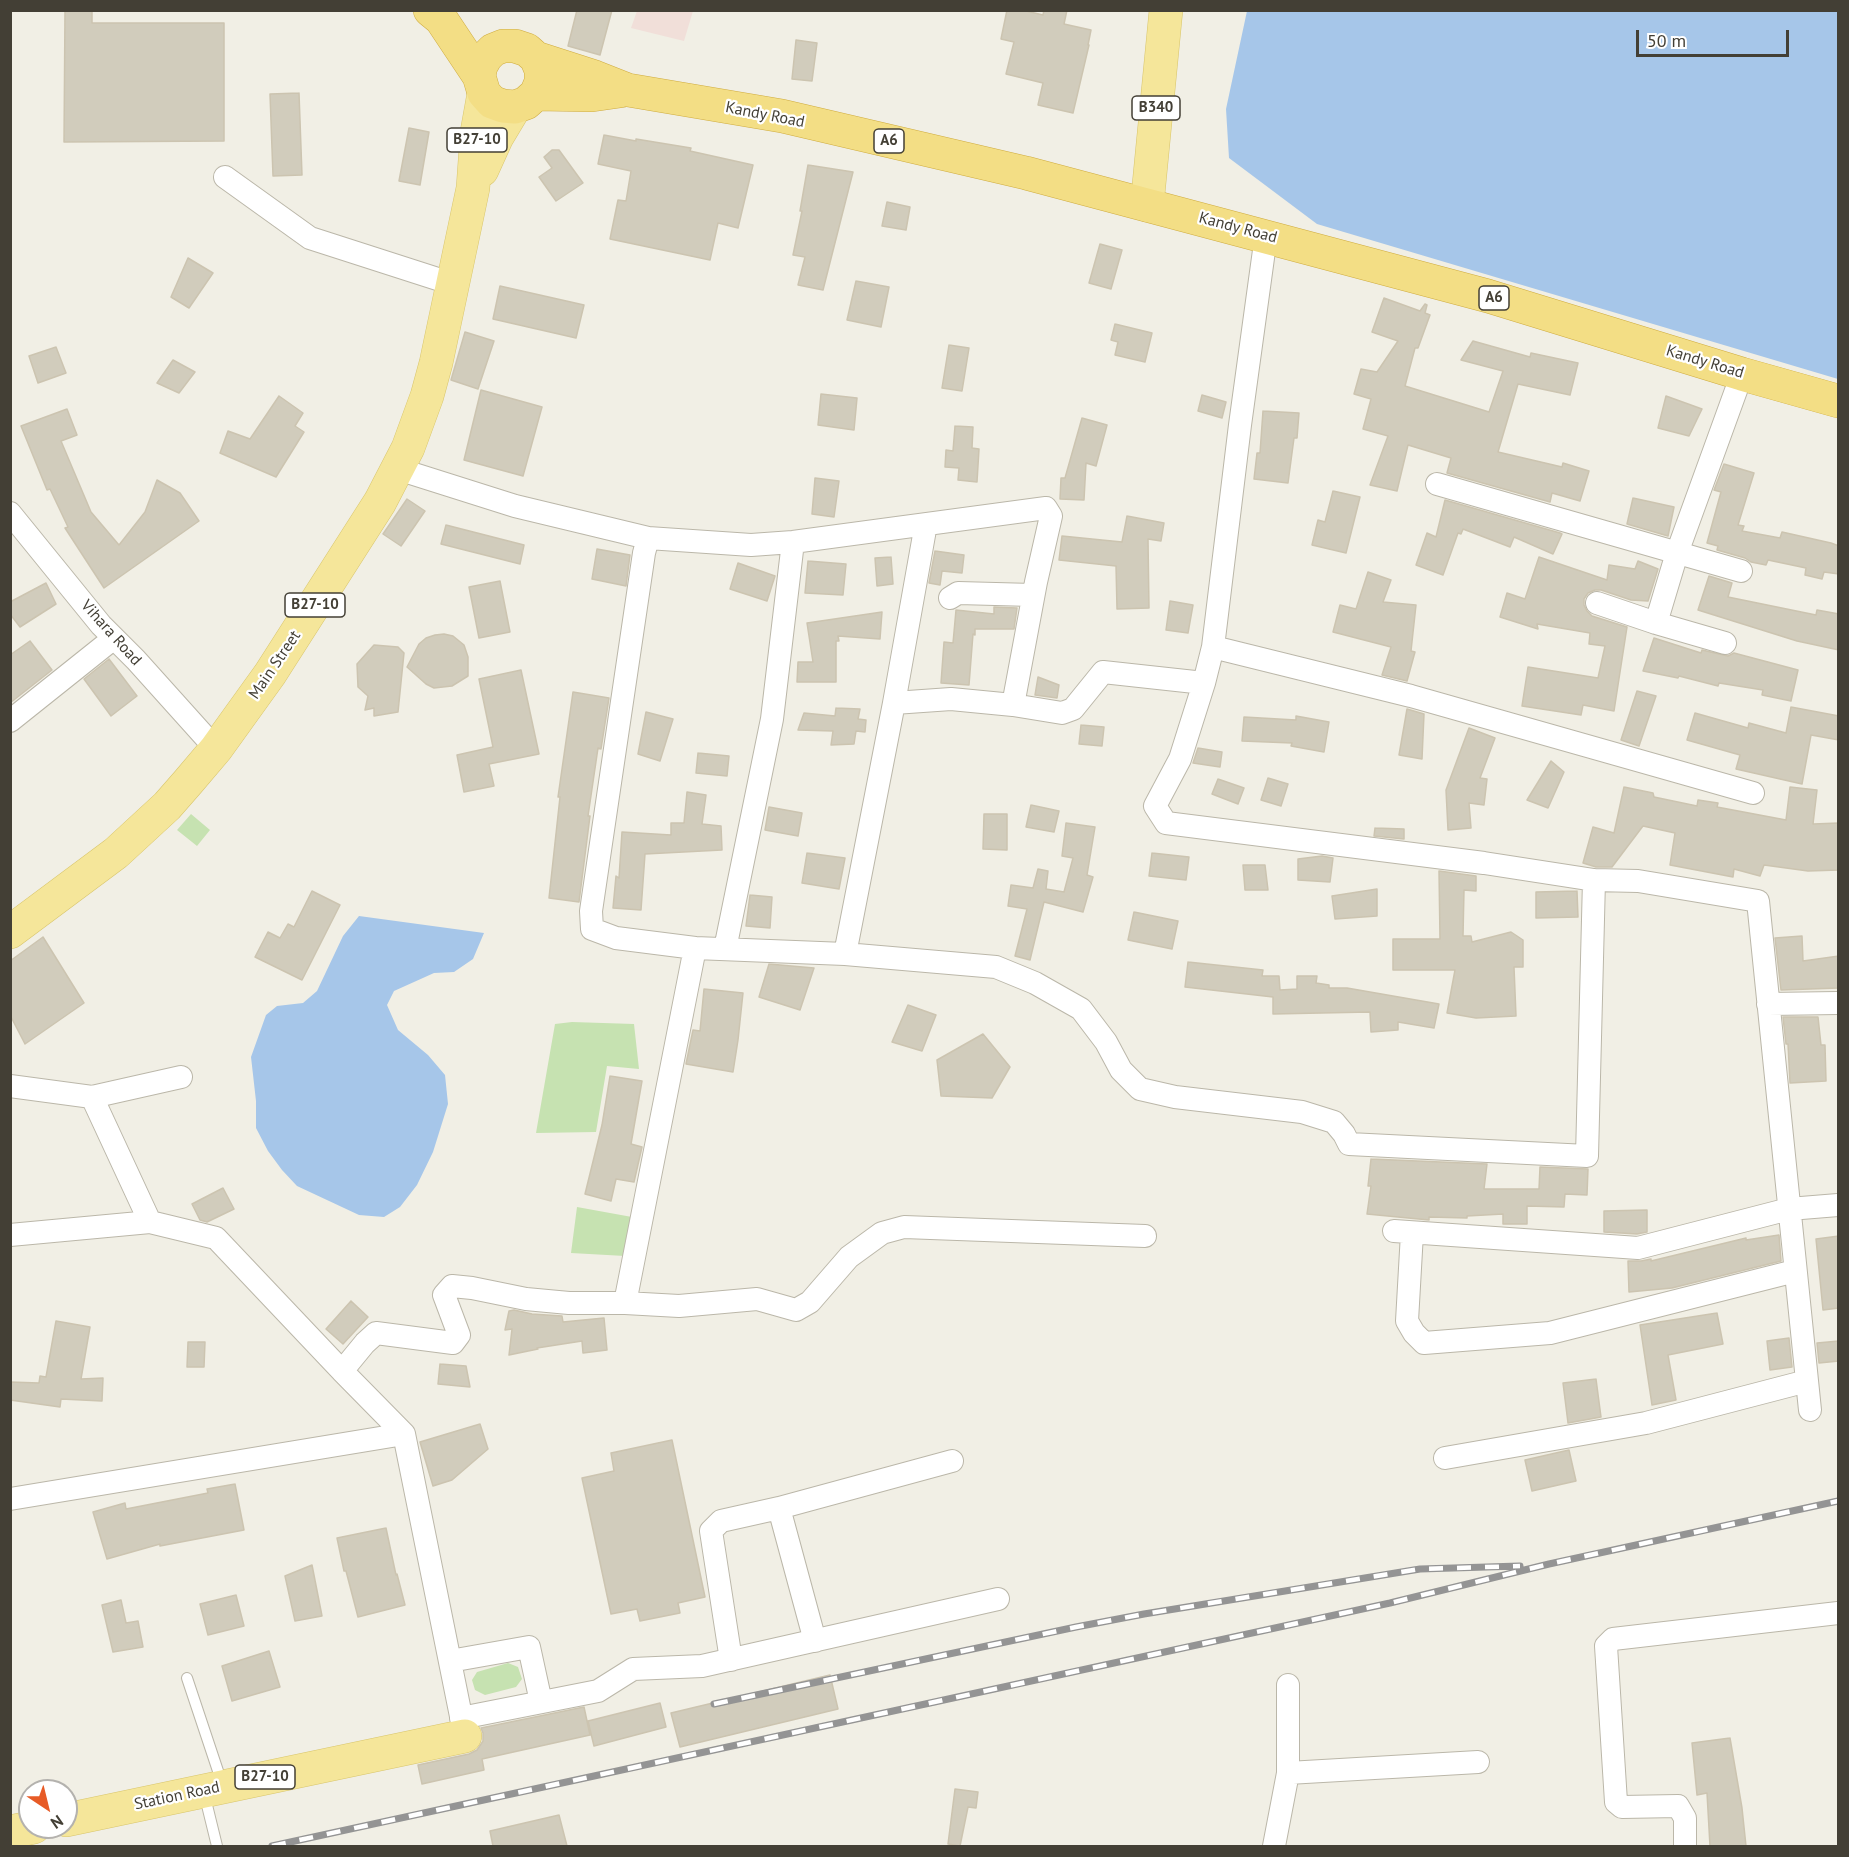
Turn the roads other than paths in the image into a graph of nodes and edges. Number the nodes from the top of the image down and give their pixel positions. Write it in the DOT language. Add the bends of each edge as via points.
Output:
graph roads {
  1 [pos="1166,10"];
  2 [pos="439,14"];
  3 [pos="503,46"];
  4 [pos="536,58"];
  5 [pos="481,84"];
  6 [pos="628,90"];
  7 [pos="525,100"];
  8 [pos="225,177"];
  9 [pos="473,188"];
  10 [pos="1147,205"];
  11 [pos="1266,236"];
  12 [pos="453,284"];
  13 [pos="1742,374"];
  14 [pos="1839,401"];
  15 [pos="398,469"];
  16 [pos="1437,484"];
  17 [pos="10,513"];
  18 [pos="926,524"];
  19 [pos="18,534"];
  20 [pos="648,538"];
  21 [pos="793,542"];
  22 [pos="1677,553"];
  23 [pos="1741,571"];
  24 [pos="1033,595"];
  25 [pos="950,598"];
  26 [pos="1597,603"];
  27 [pos="1656,623"];
  28 [pos="114,638"];
  29 [pos="1725,643"];
  30 [pos="1213,647"];
  31 [pos="1204,683"];
  32 [pos="894,703"];
  33 [pos="1013,705"];
  34 [pos="10,721"];
  35 [pos="216,749"];
  36 [pos="1753,793"];
  37 [pos="1594,880"];
  38 [pos="10,932"];
  39 [pos="695,948"];
  40 [pos="725,949"];
  41 [pos="845,954"];
  42 [pos="1839,1003"];
  43 [pos="1768,1004"];
  44 [pos="181,1077"];
  45 [pos="10,1086"];
  46 [pos="92,1097"];
  47 [pos="1839,1205"];
  48 [pos="1789,1209"];
  49 [pos="150,1222"];
  50 [pos="10,1235"];
  51 [pos="1145,1236"];
  52 [pos="1795,1271"];
  53 [pos="625,1304"];
  54 [pos="342,1371"];
  55 [pos="1807,1381"];
  56 [pos="1810,1410"];
  57 [pos="404,1434"];
  58 [pos="1445,1458"];
  59 [pos="952,1461"];
  60 [pos="10,1499"];
  61 [pos="779,1508"];
  62 [pos="998,1599"];
  63 [pos="1839,1613"];
  64 [pos="815,1641"];
  65 [pos="731,1660"];
  66 [pos="450,1661"];
  67 [pos="187,1678"];
  68 [pos="1288,1685"];
  69 [pos="541,1702"];
  70 [pos="463,1727"];
  71 [pos="1478,1762"];
  72 [pos="1288,1773"];
  73 [pos="213,1788"];
  74 [pos="78,1817"];
  75 [pos="218,1846"];
  76 [pos="1274,1846"];
  77 [pos="1685,1846"];
  1 -- 10 [label="main road, B340"];
  2 -- 3 [label="highway"];
  2 -- 5 [label="highway"];
  3 -- 4 [label="highway" via="527,50"];
  3 -- 5 [label="highway" via="486,57 481,66"];
  4 -- 6 [label="highway, Kandy Road / A6"];
  4 -- 7 [label="highway" via="540,82"];
  5 -- 7 [label="highway" via="492,102 503,106"];
  5 -- 9 [label="main road, Main Street / B27-10"];
  6 -- 7 [label="highway, Kandy Road / A6"];
  6 -- 10 [label="highway, Kandy Road / A6" via="782,116"];
  7 -- 9 [label="main road, Main Street / B27-10" via="497,137"];
  8 -- 12 [label="street" via="310,238"];
  9 -- 12 [label="main road, Main Street / B27-10"];
  10 -- 11 [label="highway, Kandy Road / A6"];
  11 -- 13 [label="highway, Kandy Road / A6" via="1488,296"];
  11 -- 30 [label="street"];
  12 -- 15 [label="main road, Main Street / B27-10" via="427,396"];
  13 -- 14 [label="highway, Kandy Road / A6"];
  13 -- 22 [label="street"];
  15 -- 20 [label="street" via="515,506"];
  15 -- 35 [label="main road, Main Street / B27-10" via="299,630"];
  16 -- 22 [label="street"];
  17 -- 19 [label="street, Vihara Road"];
  18 -- 21 [label="street"];
  18 -- 24 [label="street" via="1046,508 1051,516"];
  18 -- 32 [label="street"];
  19 -- 28 [label="street, Vihara Road"];
  20 -- 21 [label="street" via="751,545"];
  20 -- 39 [label="street" via="594,888 592,929 616,938"];
  21 -- 40 [label="street" via="772,719"];
  22 -- 23 [label="street"];
  22 -- 27 [label="street"];
  24 -- 25 [label="street" via="958,593"];
  24 -- 33 [label="street"];
  26 -- 27 [label="street"];
  27 -- 29 [label="street"];
  28 -- 34 [label="street"];
  28 -- 35 [label="street, Vihara Road"];
  30 -- 31 [label="street"];
  30 -- 36 [label="street" via="1411,696"];
  31 -- 33 [label="street" via="1103,672 1073,709 1062,712"];
  31 -- 37 [label="street" via="1180,759 1155,806 1166,823"];
  32 -- 33 [label="street" via="951,699"];
  32 -- 41 [label="street"];
  35 -- 38 [label="main road, Main Street / B27-10" via="167,806 131,840"];
  37 -- 41 [label="street" via="1587,1156 1349,1144 1334,1122 1302,1112 1175,1097 1140,1089 1120,1070 1107,1042 1081,1009 1035,983 996,967"];
  37 -- 43 [label="street" via="1638,881 1758,901"];
  39 -- 40 [label="street"];
  39 -- 53 [label="street"];
  40 -- 41 [label="street"];
  42 -- 43 [label="street"];
  43 -- 48 [label="street"];
  44 -- 46 [label="street"];
  45 -- 46 [label="street"];
  46 -- 49 [label="street"];
  47 -- 48 [label="street"];
  48 -- 52 [label="street"];
  48 -- 52 [label="street" via="1638,1248 1403,1232 1407,1321 1424,1343 1550,1333"];
  49 -- 50 [label="street"];
  49 -- 54 [label="street" via="216,1238"];
  51 -- 53 [label="street" via="904,1227 882,1233 849,1257 810,1302 796,1310 757,1299 679,1306"];
  52 -- 55 [label="street"];
  53 -- 54 [label="street" via="526,1299 452,1286 444,1295 459,1335 453,1343 376,1333"];
  54 -- 57 [label="street"];
  55 -- 56 [label="street"];
  55 -- 58 [label="street" via="1646,1423"];
  57 -- 60 [label="street"];
  57 -- 66 [label="street"];
  59 -- 61 [label="street"];
  61 -- 64 [label="street"];
  61 -- 65 [label="street" via="721,1521 711,1531"];
  62 -- 64 [label="street"];
  63 -- 77 [label="street" via="1613,1639 1606,1646 1617,1802 1622,1807 1678,1806 1685,1818"];
  64 -- 65 [label="street"];
  65 -- 69 [label="street" via="702,1666 633,1669 598,1690"];
  66 -- 69 [label="street" via="529,1647"];
  66 -- 70 [label="street"];
  67 -- 73 [label="lane"];
  68 -- 72 [label="street"];
  69 -- 70 [label="street"];
  70 -- 73 [label="main road, Station Road / B27-10"];
  71 -- 72 [label="street"];
  72 -- 76 [label="street"];
  73 -- 74 [label="main road, Station Road / B27-10"];
  73 -- 75 [label="lane"];
}
